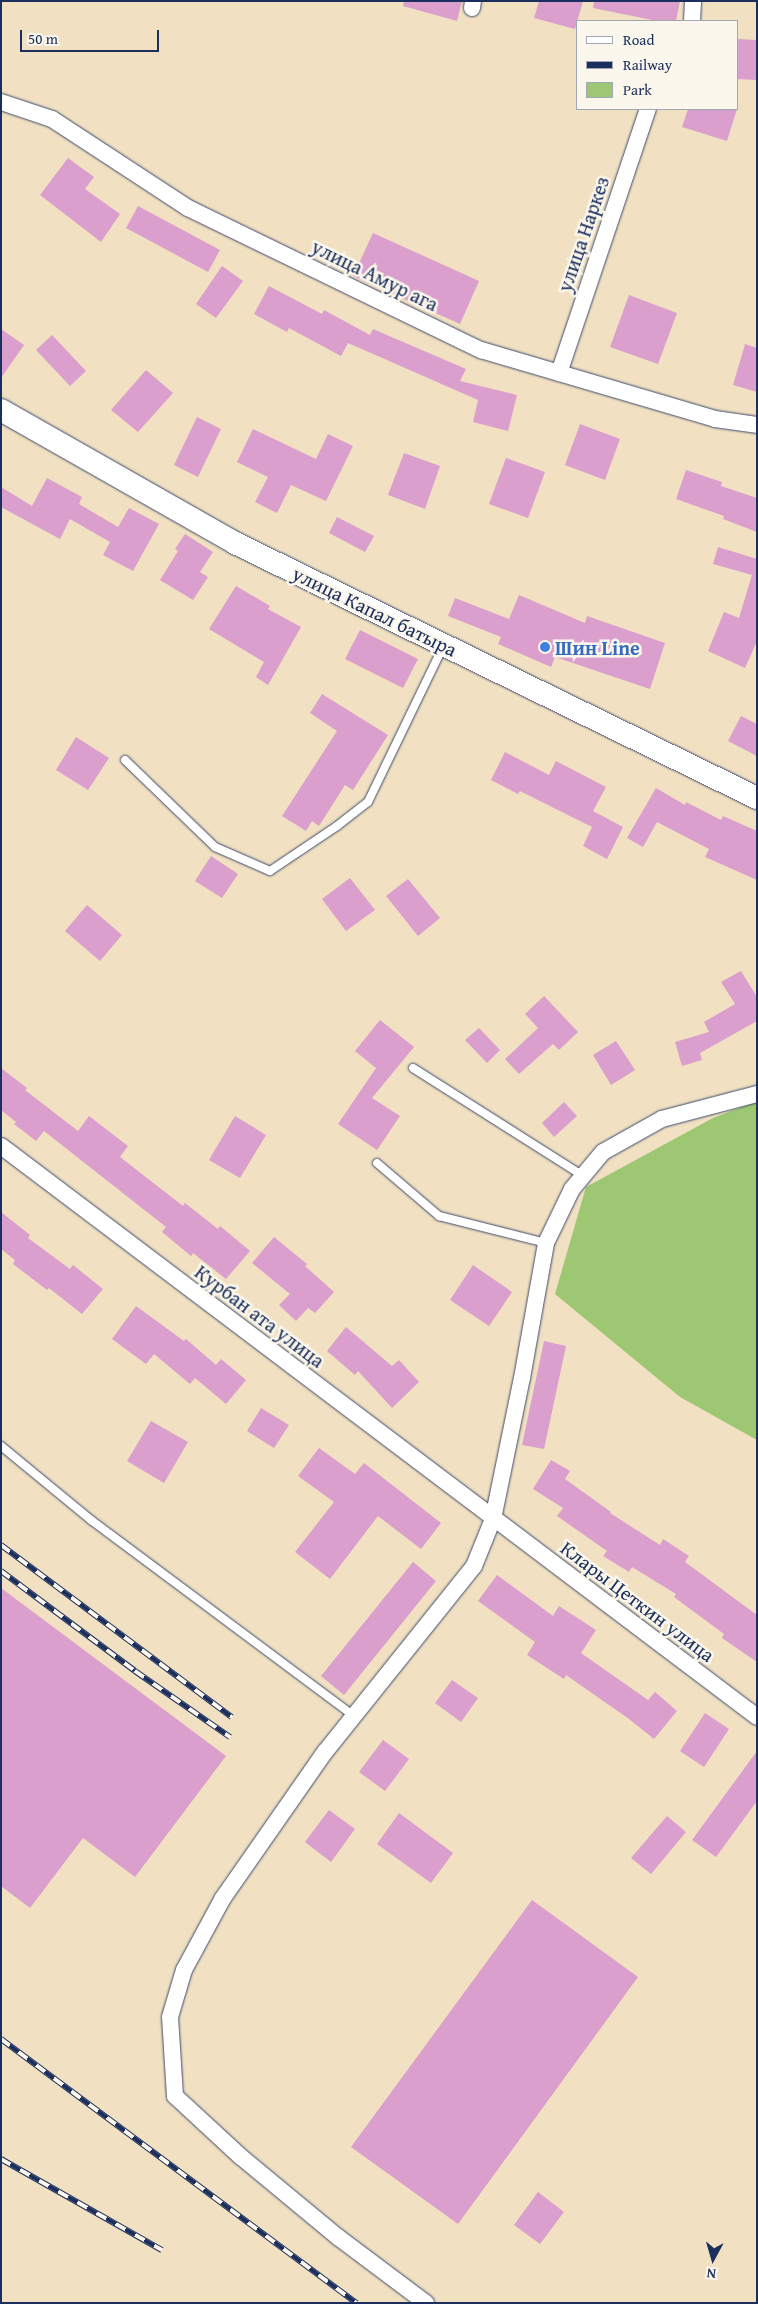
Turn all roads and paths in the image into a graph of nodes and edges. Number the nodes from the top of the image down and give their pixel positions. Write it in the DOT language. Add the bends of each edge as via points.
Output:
graph roads {
  1 [pos="693,1"];
  2 [pos="692,20"];
  3 [pos="1,102"];
  4 [pos="648,110"];
  5 [pos="559,373"];
  6 [pos="1,410"];
  7 [pos="757,425"];
  8 [pos="444,645"];
  9 [pos="125,760"];
  10 [pos="757,798"];
  11 [pos="413,1068"];
  12 [pos="757,1094"];
  13 [pos="1,1146"];
  14 [pos="377,1163"];
  15 [pos="583,1176"];
  16 [pos="546,1244"];
  17 [pos="1,1446"];
  18 [pos="494,1519"];
  19 [pos="354,1716"];
  20 [pos="757,1717"];
  21 [pos="426,2303"];
  1 -- 2 [label="street"];
  3 -- 5 [label="street, улица Амур ага" via="52,119 197,212 481,350"];
  4 -- 5 [label="street, улица Наркез"];
  5 -- 7 [label="street, улица Амур ага" via="715,419"];
  6 -- 8 [label="main road, улица Капал батыра" via="236,543"];
  8 -- 9 [label="lane" via="368,802 270,871 215,847"];
  8 -- 10 [label="main road, улица Капал батыра"];
  11 -- 15 [label="lane"];
  12 -- 15 [label="street" via="662,1120 603,1152"];
  13 -- 18 [label="street, Курбан ата улица"];
  14 -- 16 [label="lane" via="439,1216"];
  15 -- 16 [label="street" via="572,1189"];
  16 -- 18 [label="street"];
  17 -- 19 [label="lane" via="91,1520"];
  18 -- 19 [label="street" via="474,1566"];
  18 -- 20 [label="street, Клары Цеткин улица"];
  19 -- 21 [label="street" via="325,1752 223,1898 184,1970 170,2017 175,2096 241,2157 338,2238"];
}
